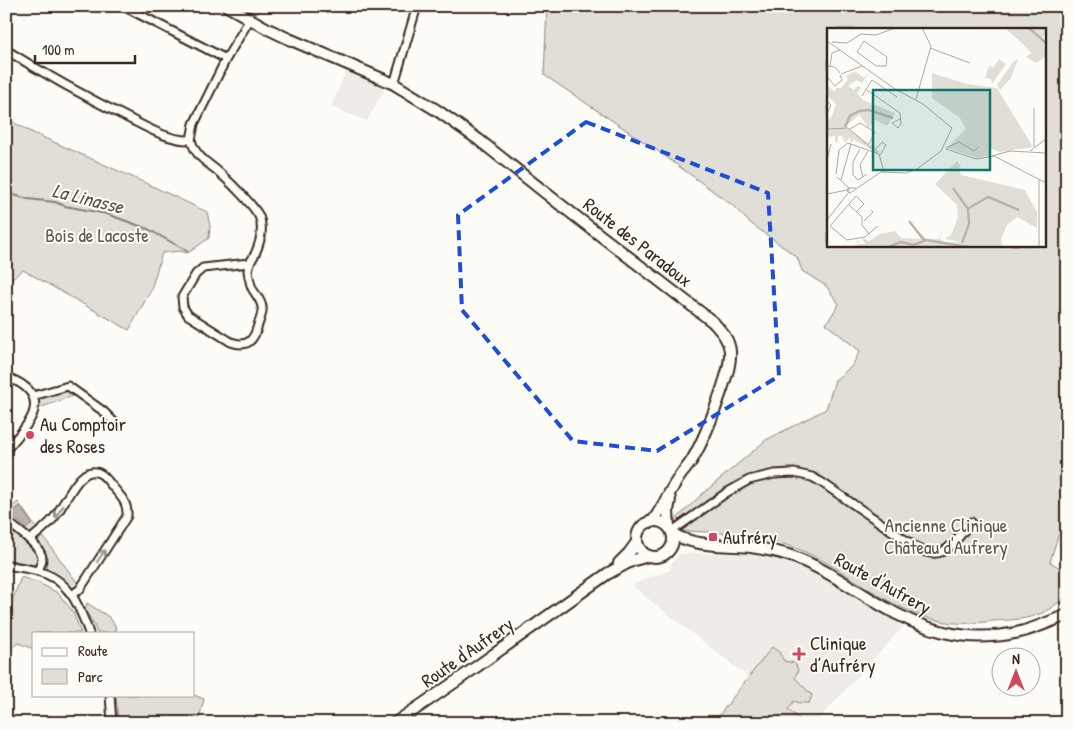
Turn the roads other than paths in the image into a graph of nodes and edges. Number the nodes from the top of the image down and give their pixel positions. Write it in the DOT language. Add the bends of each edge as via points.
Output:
graph roads {
  1 [pos="123,6"];
  2 [pos="227,6"];
  3 [pos="416,6"];
  4 [pos="250,19"];
  5 [pos="6,50"];
  6 [pos="226,59"];
  7 [pos="394,84"];
  8 [pos="191,140"];
  9 [pos="249,263"];
  10 [pos="6,377"];
  11 [pos="33,396"];
  12 [pos="114,422"];
  13 [pos="6,450"];
  14 [pos="674,486"];
  15 [pos="6,521"];
  16 [pos="652,522"];
  17 [pos="971,522"];
  18 [pos="671,531"];
  19 [pos="30,540"];
  20 [pos="637,542"];
  21 [pos="712,545"];
  22 [pos="669,552"];
  23 [pos="648,556"];
  24 [pos="6,565"];
  25 [pos="38,571"];
  26 [pos="607,574"];
  27 [pos="72,595"];
  28 [pos="1067,615"];
  29 [pos="89,632"];
  30 [pos="110,696"];
  31 [pos="110,722"];
  32 [pos="395,723"];
  1 -- 6 [label="street"];
  2 -- 4 [label="main road, Route des Paradoux"];
  3 -- 7 [label="street"];
  4 -- 6 [label="street"];
  4 -- 7 [label="main road, Route des Paradoux"];
  5 -- 8 [label="street" via="117,113 173,137"];
  6 -- 8 [label="street" via="194,124"];
  7 -- 14 [label="main road, Route des Paradoux" via="479,140 713,322 726,337 730,361 718,400 704,438"];
  8 -- 9 [label="street" via="198,156 223,175 254,209 261,222 260,238"];
  9 -- 9 [label="street" via="250,281 260,301 262,314 254,337 247,343 237,344 188,315 182,297 203,268"];
  10 -- 11 [label="street" via="23,385"];
  11 -- 12 [label="street" via="68,386"];
  11 -- 13 [label="street" via="35,410 32,417"];
  14 -- 16 [label="main road, Route des Paradoux"];
  14 -- 18 [label="main road" via="668,511"];
  15 -- 19 [label="street"];
  16 -- 18 [label="main road" via="664,524"];
  16 -- 20 [label="main road" via="642,527"];
  17 -- 18 [label="street" via="946,550 930,554 821,482 788,472 749,480"];
  18 -- 21 [label="main road, Route d'Aufrery" via="683,540"];
  18 -- 22 [label="main road" via="674,540"];
  19 -- 25 [label="street" via="41,553"];
  27 -- 19 [label="street, one-way" via="80,589 127,516 126,502 102,475 89,472 78,482 54,519"];
  20 -- 23 [label="main road"];
  20 -- 26 [label="main road, Route d'Aufrery"];
  21 -- 22 [label="main road, Route d'Aufrery"];
  21 -- 28 [label="main road, Route d'Aufrery" via="773,551 806,562 905,619 944,633 1001,636"];
  22 -- 23 [label="main road" via="659,557"];
  23 -- 26 [label="main road, Route d'Aufrery" via="631,560"];
  24 -- 25 [label="street"];
  25 -- 27 [label="street" via="59,582"];
  26 -- 32 [label="main road, Route d'Aufrery"];
  27 -- 29 [label="street"];
  30 -- 31 [label="street"];
}
